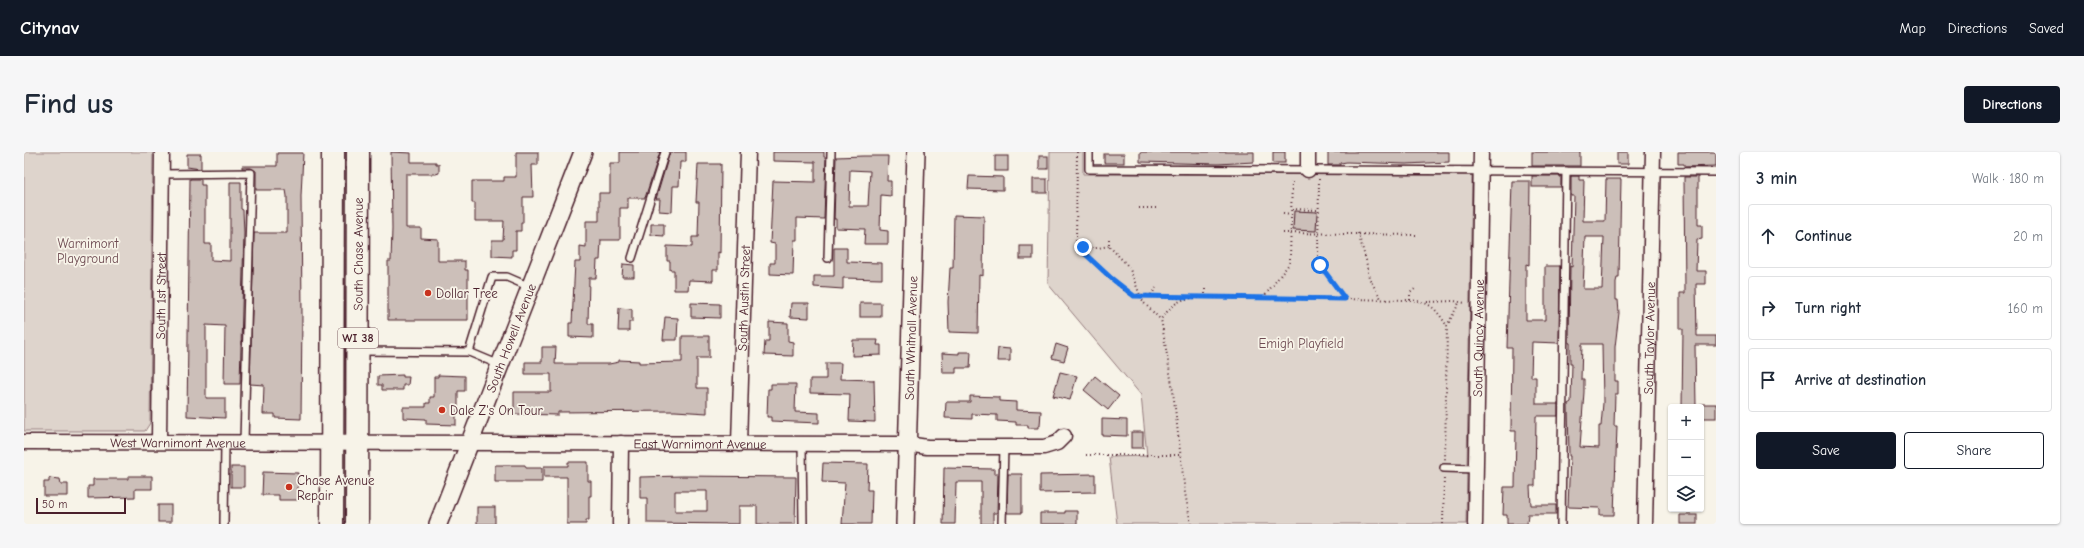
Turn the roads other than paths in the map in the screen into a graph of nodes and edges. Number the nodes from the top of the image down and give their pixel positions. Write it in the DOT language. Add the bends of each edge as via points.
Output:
graph roads {
  1 [pos="162,152"];
  2 [pos="333,152"];
  3 [pos="358,152"];
  4 [pos="583,152"];
  5 [pos="666,152"];
  6 [pos="748,152"];
  7 [pos="831,152"];
  8 [pos="916,152"];
  9 [pos="1089,152"];
  10 [pos="1308,152"];
  11 [pos="1481,152"];
  12 [pos="1653,152"];
  13 [pos="1314,170"];
  14 [pos="1481,170"];
  15 [pos="1566,172"];
  16 [pos="1652,172"];
  17 [pos="1716,172"];
  18 [pos="162,174"];
  19 [pos="632,258"];
  20 [pos="828,258"];
  21 [pos="530,287"];
  22 [pos="332,350"];
  23 [pos="358,350"];
  24 [pos="469,352"];
  25 [pos="500,365"];
  26 [pos="1064,436"];
  27 [pos="159,441"];
  28 [pos="24,442"];
  29 [pos="225,442"];
  30 [pos="244,442"];
  31 [pos="332,442"];
  32 [pos="356,442"];
  33 [pos="470,442"];
  34 [pos="621,443"];
  35 [pos="739,444"];
  36 [pos="802,444"];
  37 [pos="907,444"];
  38 [pos="1004,447"];
  39 [pos="1444,468"];
  40 [pos="1476,469"];
  41 [pos="224,524"];
  42 [pos="332,524"];
  43 [pos="357,524"];
  44 [pos="438,524"];
  45 [pos="620,524"];
  46 [pos="803,524"];
  47 [pos="905,524"];
  48 [pos="1002,524"];
  49 [pos="1475,524"];
  50 [pos="1561,524"];
  51 [pos="1646,524"];
  1 -- 18 [label="street, South 1st Street"];
  2 -- 22 [label="main road, South Chase Avenue / WI 38"];
  3 -- 23 [label="main road, South Chase Avenue / WI 38"];
  4 -- 21 [label="street, South Howell Avenue"];
  5 -- 19 [label="lane"];
  6 -- 35 [label="street, South Austin Street"];
  7 -- 20 [label="lane"];
  8 -- 37 [label="street, South Whitnall Avenue"];
  9 -- 13 [label="lane" via="1089,169"];
  10 -- 13 [label="street"];
  11 -- 14 [label="street, South Quincy Avenue"];
  12 -- 16 [label="street, South Taylor Avenue"];
  13 -- 14 [label="lane"];
  14 -- 15 [label="lane"];
  14 -- 40 [label="street, South Quincy Avenue"];
  15 -- 16 [label="lane"];
  15 -- 50 [label="lane"];
  16 -- 17 [label="lane"];
  16 -- 51 [label="street, South Taylor Avenue"];
  18 -- 27 [label="street, South 1st Street"];
  18 -- 30 [label="lane" via="251,174"];
  21 -- 24 [label="lane" via="507,277 492,277"];
  21 -- 25 [label="street, South Howell Avenue"];
  22 -- 23 [label="main road"];
  22 -- 31 [label="main road, South Chase Avenue / WI 38"];
  23 -- 24 [label="lane"];
  23 -- 32 [label="main road, South Chase Avenue / WI 38"];
  24 -- 25 [label="lane"];
  25 -- 33 [label="street, South Howell Avenue"];
  26 -- 38 [label="street, East Warnimont Avenue" via="1051,446"];
  27 -- 28 [label="street, West Warnimont Avenue"];
  27 -- 29 [label="street, West Warnimont Avenue"];
  29 -- 30 [label="street, West Warnimont Avenue"];
  29 -- 41 [label="lane"];
  30 -- 31 [label="street, West Warnimont Avenue"];
  31 -- 32 [label="street, East Warnimont Avenue"];
  31 -- 42 [label="main road, South Chase Avenue / WI 38"];
  32 -- 33 [label="street, East Warnimont Avenue"];
  32 -- 43 [label="main road, South Chase Avenue / WI 38"];
  33 -- 34 [label="street, East Warnimont Avenue"];
  33 -- 44 [label="street, South Howell Avenue"];
  34 -- 35 [label="street, East Warnimont Avenue"];
  34 -- 45 [label="street"];
  35 -- 36 [label="street, East Warnimont Avenue"];
  36 -- 37 [label="street, East Warnimont Avenue"];
  36 -- 46 [label="lane"];
  37 -- 38 [label="street, East Warnimont Avenue" via="927,447"];
  37 -- 47 [label="street, South Whitnall Avenue"];
  38 -- 48 [label="lane"];
  39 -- 40 [label="lane"];
  40 -- 49 [label="street, South Quincy Avenue"];
}
